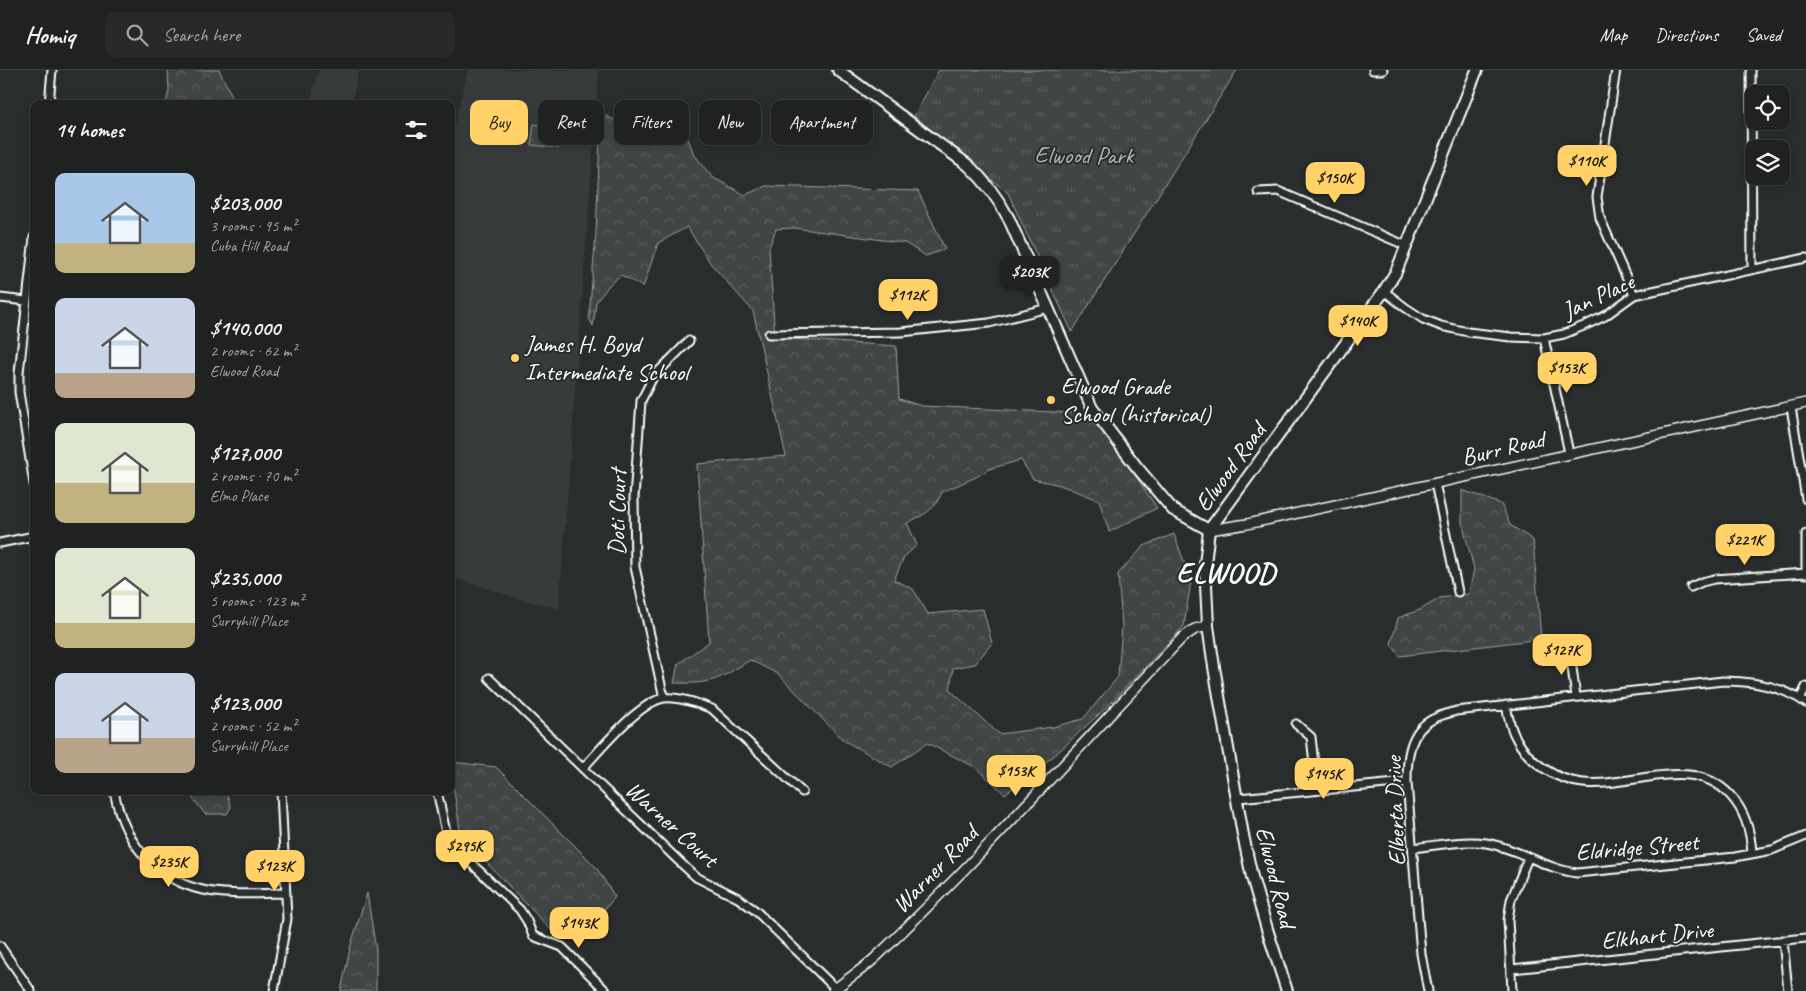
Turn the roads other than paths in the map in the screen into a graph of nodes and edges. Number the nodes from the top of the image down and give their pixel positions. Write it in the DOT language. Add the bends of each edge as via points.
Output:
graph roads {
  1 [pos="52,70"];
  2 [pos="838,70"];
  3 [pos="1373,70"];
  4 [pos="1383,70"];
  5 [pos="1477,70"];
  6 [pos="1616,70"];
  7 [pos="1751,70"];
  8 [pos="49,100"];
  9 [pos="1258,192"];
  10 [pos="1407,246"];
  11 [pos="1806,258"];
  12 [pos="30,269"];
  13 [pos="1752,269"];
  14 [pos="1384,291"];
  15 [pos="1634,296"];
  16 [pos="0,298"];
  17 [pos="26,301"];
  18 [pos="1048,308"];
  19 [pos="769,334"];
  20 [pos="1544,338"];
  21 [pos="689,340"];
  22 [pos="1806,403"];
  23 [pos="1791,406"];
  24 [pos="1569,453"];
  25 [pos="30,459"];
  26 [pos="1435,483"];
  27 [pos="1806,498"];
  28 [pos="1209,530"];
  29 [pos="1806,534"];
  30 [pos="30,537"];
  31 [pos="0,543"];
  32 [pos="1806,573"];
  33 [pos="1691,587"];
  34 [pos="1458,592"];
  35 [pos="1208,626"];
  36 [pos="1570,653"];
  37 [pos="489,678"];
  38 [pos="1806,687"];
  39 [pos="1576,696"];
  40 [pos="664,698"];
  41 [pos="1803,701"];
  42 [pos="1506,705"];
  43 [pos="1296,724"];
  44 [pos="583,768"];
  45 [pos="1407,782"];
  46 [pos="1317,790"];
  47 [pos="802,792"];
  48 [pos="115,795"];
  49 [pos="281,795"];
  50 [pos="438,795"];
  51 [pos="1238,798"];
  52 [pos="1806,836"];
  53 [pos="1414,848"];
  54 [pos="1752,854"];
  55 [pos="1528,858"];
  56 [pos="286,893"];
  57 [pos="1806,938"];
  58 [pos="1783,940"];
  59 [pos="0,946"];
  60 [pos="1512,969"];
  61 [pos="834,990"];
  62 [pos="31,991"];
  63 [pos="274,991"];
  64 [pos="606,991"];
  65 [pos="1287,991"];
  66 [pos="1428,991"];
  67 [pos="1512,991"];
  68 [pos="1788,991"];
  1 -- 8 [label="street"];
  2 -- 18 [label="main road" via="968,165 985,181 1009,219"];
  3 -- 4 [label="street"];
  5 -- 10 [label="main road, Elwood Road"];
  6 -- 15 [label="street" via="1597,197 1600,218"];
  7 -- 13 [label="street"];
  9 -- 10 [label="street" via="1278,191"];
  10 -- 14 [label="main road, Elwood Road"];
  11 -- 13 [label="street, Jan Place"];
  12 -- 17 [label="street"];
  13 -- 15 [label="street, Jan Place"];
  14 -- 20 [label="street, Jan Place" via="1412,312 1441,326 1510,338"];
  14 -- 28 [label="main road, Elwood Road"];
  15 -- 20 [label="street, Jan Place" via="1586,325"];
  16 -- 17 [label="street"];
  17 -- 25 [label="street" via="19,392"];
  18 -- 19 [label="street" via="990,323 901,332"];
  18 -- 28 [label="main road" via="1092,408 1172,510"];
  20 -- 24 [label="street"];
  21 -- 40 [label="street, Doti Court" via="653,377 641,401 634,498 635,567"];
  22 -- 23 [label="street, Burr Road"];
  23 -- 24 [label="street, Burr Road"];
  23 -- 27 [label="street"];
  24 -- 26 [label="street, Burr Road"];
  26 -- 28 [label="street, Burr Road"];
  26 -- 34 [label="street"];
  28 -- 35 [label="main road, Elwood Road" via="1205,564"];
  29 -- 32 [label="street"];
  30 -- 31 [label="street"];
  32 -- 33 [label="street" via="1714,579"];
  35 -- 51 [label="main road, Elwood Road"];
  35 -- 61 [label="street, Warner Road" via="1195,629 1182,638 913,921"];
  36 -- 39 [label="street"];
  37 -- 44 [label="street, Warner Court"];
  38 -- 41 [label="street"];
  39 -- 41 [label="street, Elberta Drive" via="1737,681 1778,689"];
  39 -- 42 [label="street, Elberta Drive"];
  40 -- 44 [label="street" via="642,708"];
  40 -- 47 [label="street" via="712,709"];
  42 -- 45 [label="street, Elberta Drive" via="1456,711 1432,719 1417,733 1411,745"];
  42 -- 54 [label="street" via="1510,724 1527,754 1538,764 1567,779 1584,783 1683,774 1712,781 1738,803 1751,835"];
  43 -- 46 [label="street" via="1311,737"];
  44 -- 61 [label="street, Warner Court" via="696,877 756,911"];
  45 -- 46 [label="street"];
  45 -- 53 [label="street, Elberta Drive"];
  46 -- 51 [label="street"];
  48 -- 56 [label="street" via="118,812 140,853 178,881 215,892"];
  49 -- 56 [label="street"];
  50 -- 64 [label="street" via="448,841 520,910 533,936 562,947"];
  51 -- 65 [label="main road, Elwood Road" via="1252,877"];
  52 -- 54 [label="street, Eldridge Street" via="1772,850"];
  53 -- 55 [label="street, Eldridge Street" via="1486,843"];
  53 -- 66 [label="street, Elberta Drive" via="1421,954"];
  54 -- 55 [label="street, Eldridge Street" via="1577,873"];
  55 -- 60 [label="street" via="1511,900 1508,920"];
  56 -- 63 [label="street" via="287,919"];
  57 -- 58 [label="street, Elkhart Drive"];
  58 -- 60 [label="street, Elkhart Drive"];
  58 -- 68 [label="street"];
  59 -- 62 [label="street"];
  60 -- 67 [label="street"];
}
